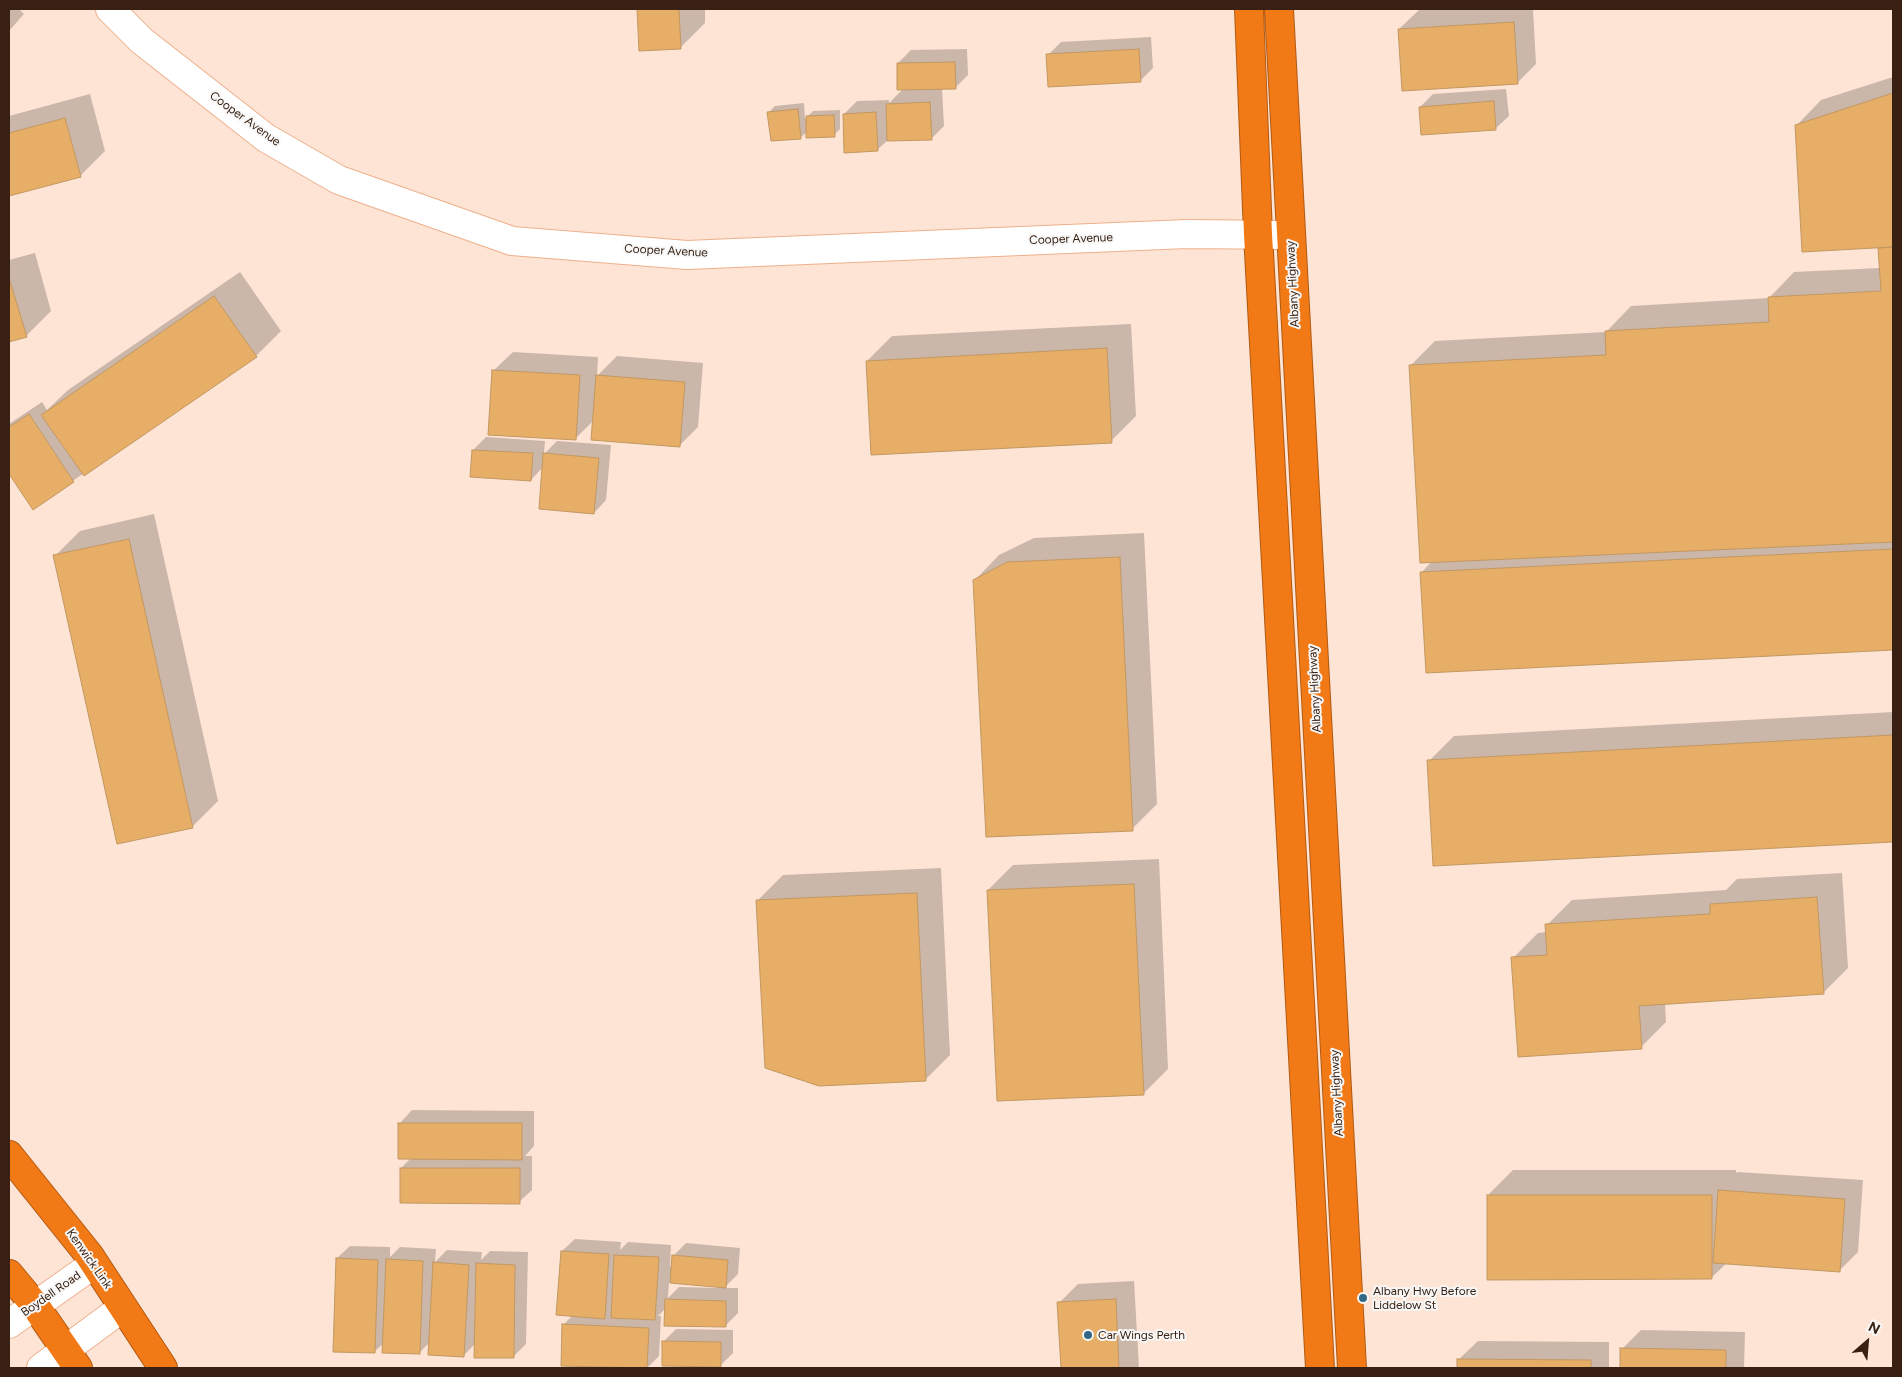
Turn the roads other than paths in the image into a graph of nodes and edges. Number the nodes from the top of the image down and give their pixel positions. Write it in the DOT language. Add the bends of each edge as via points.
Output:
graph roads {
  1 [pos="110,9"];
  2 [pos="1249,9"];
  3 [pos="1279,9"];
  4 [pos="1258,234"];
  5 [pos="1290,235"];
  6 [pos="9,1154"];
  7 [pos="94,1264"];
  8 [pos="9,1274"];
  9 [pos="34,1304"];
  10 [pos="122,1308"];
  11 [pos="9,1324"];
  12 [pos="72,1358"];
  13 [pos="41,1368"];
  14 [pos="162,1368"];
  15 [pos="1320,1368"];
  16 [pos="1352,1368"];
  1 -- 4 [label="street, Cooper Avenue" via="142,41 266,138 339,180 512,241 687,254"];
  2 -- 4 [label="highway"];
  3 -- 5 [label="highway, Albany Highway"];
  4 -- 5 [label="street, Cooper Avenue"];
  4 -- 15 [label="highway"];
  5 -- 16 [label="highway, Albany Highway"];
  6 -- 7 [label="highway, Kenwick Link"];
  7 -- 9 [label="street, Boydell Road"];
  7 -- 10 [label="highway, Kenwick Link"];
  8 -- 9 [label="highway"];
  9 -- 11 [label="street, Boydell Road"];
  9 -- 12 [label="highway"];
  10 -- 12 [label="street"];
  10 -- 14 [label="highway, Kenwick Link"];
  12 -- 13 [label="street"];
}
